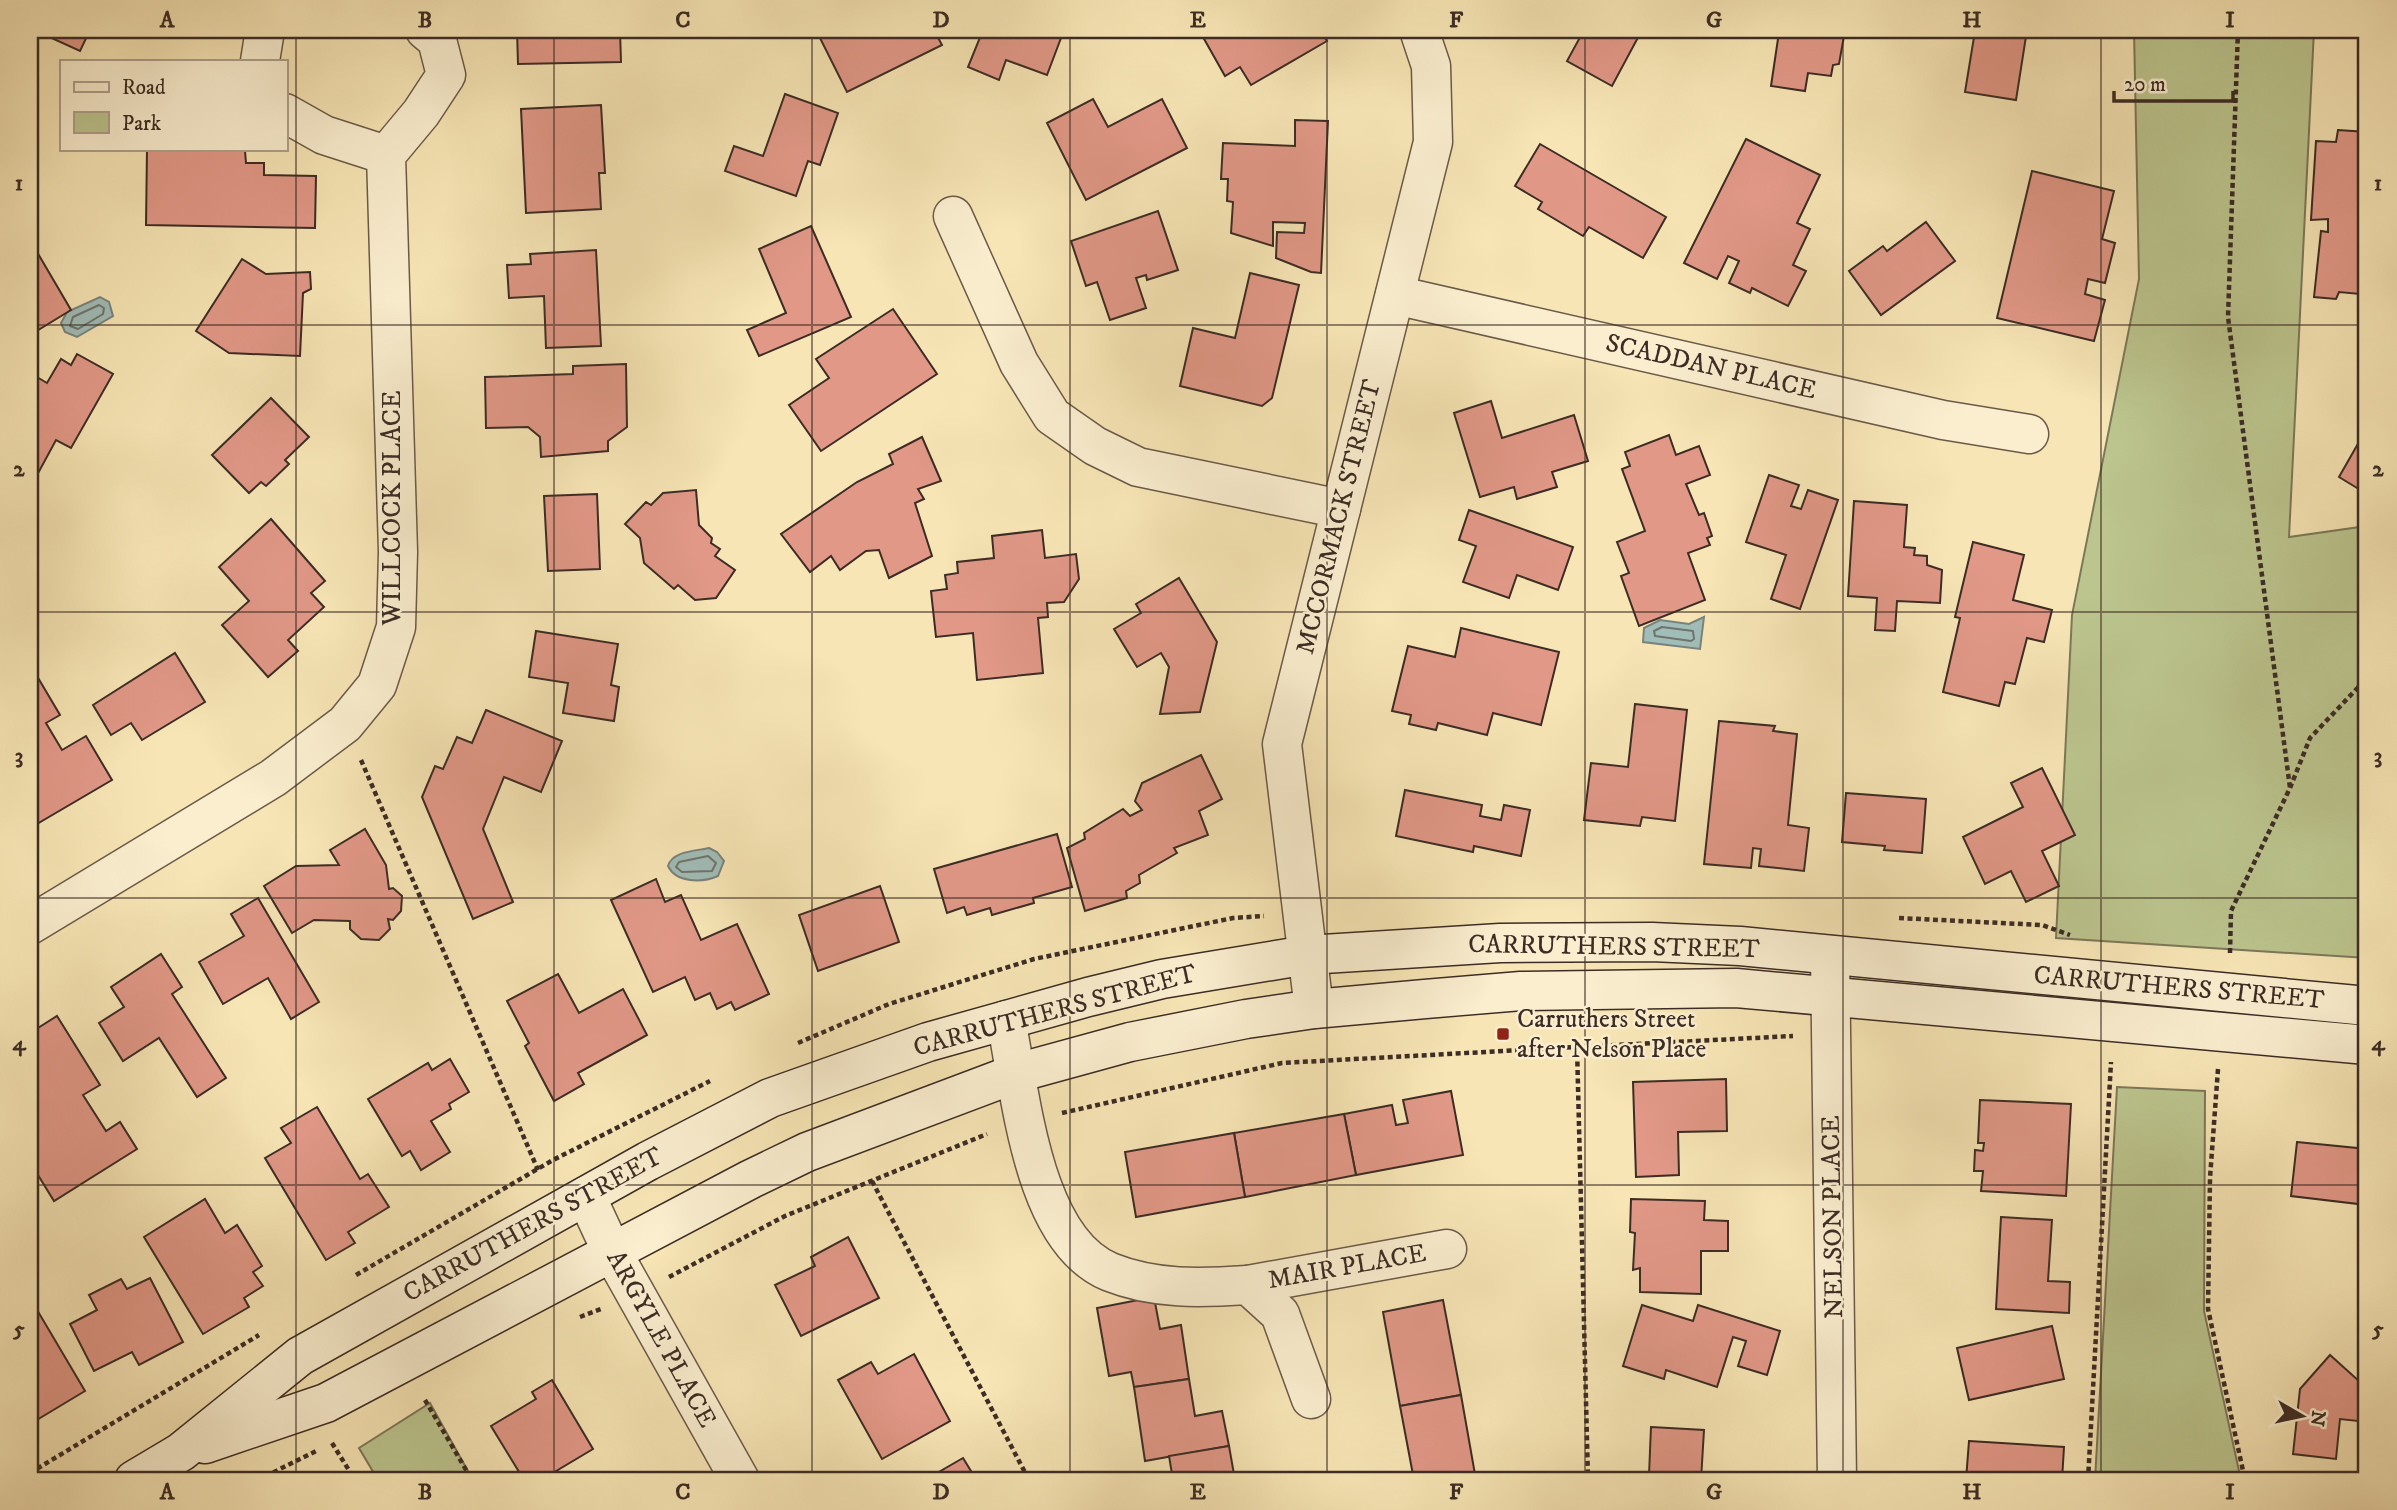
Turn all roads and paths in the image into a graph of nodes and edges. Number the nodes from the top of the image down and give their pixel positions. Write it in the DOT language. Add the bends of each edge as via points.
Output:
graph roads {
  1 [pos="265,30"];
  2 [pos="425,30"];
  3 [pos="1419,30"];
  4 [pos="2238,30"];
  5 [pos="260,60"];
  6 [pos="287,114"];
  7 [pos="386,155"];
  8 [pos="953,216"];
  9 [pos="1395,295"];
  10 [pos="2029,434"];
  11 [pos="1341,509"];
  12 [pos="2367,678"];
  13 [pos="345,724"];
  14 [pos="2290,788"];
  15 [pos="30,925"];
  16 [pos="1307,955"];
  17 [pos="1830,955"];
  18 [pos="2230,958"];
  19 [pos="1830,996"];
  20 [pos="2367,1006"];
  21 [pos="1314,1009"];
  22 [pos="1006,1020"];
  23 [pos="2367,1045"];
  24 [pos="2111,1057"];
  25 [pos="2218,1062"];
  26 [pos="1017,1073"];
  27 [pos="539,1170"];
  28 [pos="872,1181"];
  29 [pos="586,1196"];
  30 [pos="1447,1249"];
  31 [pos="612,1252"];
  32 [pos="1248,1285"];
  33 [pos="1311,1399"];
  34 [pos="425,1400"];
  35 [pos="332,1443"];
  36 [pos="181,1452"];
  37 [pos="134,1480"];
  38 [pos="355,1480"];
  39 [pos="472,1480"];
  40 [pos="740,1480"];
  41 [pos="1030,1480"];
  42 [pos="1837,1480"];
  43 [pos="2088,1480"];
  44 [pos="2245,1480"];
  1 -- 5 [label="street"];
  2 -- 7 [label="street" via="437,40 446,75"];
  3 -- 9 [label="street, MCCORMACK STREET" via="1431,66 1433,142"];
  4 -- 14 [label="path" via="2228,317"];
  6 -- 7 [label="street" via="324,135"];
  7 -- 13 [label="street, WILLCOCK PLACE" via="398,552 396,628 377,685"];
  8 -- 11 [label="street" via="1018,363 1052,416 1094,446 1138,467"];
  9 -- 10 [label="street, SCADDAN PLACE" via="1943,421"];
  9 -- 11 [label="street, MCCORMACK STREET"];
  11 -- 16 [label="street, MCCORMACK STREET" via="1282,744"];
  12 -- 14 [label="path" via="2310,738"];
  13 -- 15 [label="street, WILLCOCK PLACE" via="273,778"];
  13 -- 27 [label="path"];
  14 -- 18 [label="path" via="2231,911"];
  16 -- 17 [label="street, CARRUTHERS STREET" via="1500,943 1652,942"];
  16 -- 21 [label="street, MCCORMACK STREET"];
  16 -- 22 [label="street, CARRUTHERS STREET" via="1162,979"];
  17 -- 19 [label="street, NELSON PLACE"];
  17 -- 20 [label="street, CARRUTHERS STREET"];
  19 -- 21 [label="street, CARRUTHERS STREET" via="1736,988 1521,991"];
  19 -- 23 [label="street, CARRUTHERS STREET"];
  19 -- 42 [label="street, NELSON PLACE"];
  21 -- 26 [label="street, CARRUTHERS STREET" via="1130,1042"];
  22 -- 26 [label="street, MAIR PLACE"];
  22 -- 29 [label="street, CARRUTHERS STREET" via="928,1042 770,1098"];
  24 -- 43 [label="path"];
  25 -- 44 [label="path" via="2208,1309"];
  26 -- 31 [label="street, CARRUTHERS STREET" via="807,1153"];
  26 -- 32 [label="street, MAIR PLACE" via="1035,1169 1055,1218 1080,1254 1109,1272 1140,1281 1187,1288"];
  28 -- 41 [label="path"];
  29 -- 31 [label="street, ARGYLE PLACE"];
  29 -- 36 [label="street, CARRUTHERS STREET" via="300,1356"];
  30 -- 32 [label="street, MAIR PLACE"];
  31 -- 36 [label="street, CARRUTHERS STREET" via="326,1403"];
  31 -- 40 [label="street, ARGYLE PLACE"];
  32 -- 33 [label="street, MAIR PLACE" via="1280,1314"];
  34 -- 39 [label="path"];
  35 -- 38 [label="path"];
  36 -- 37 [label="street, CARRUTHERS STREET"];
}
